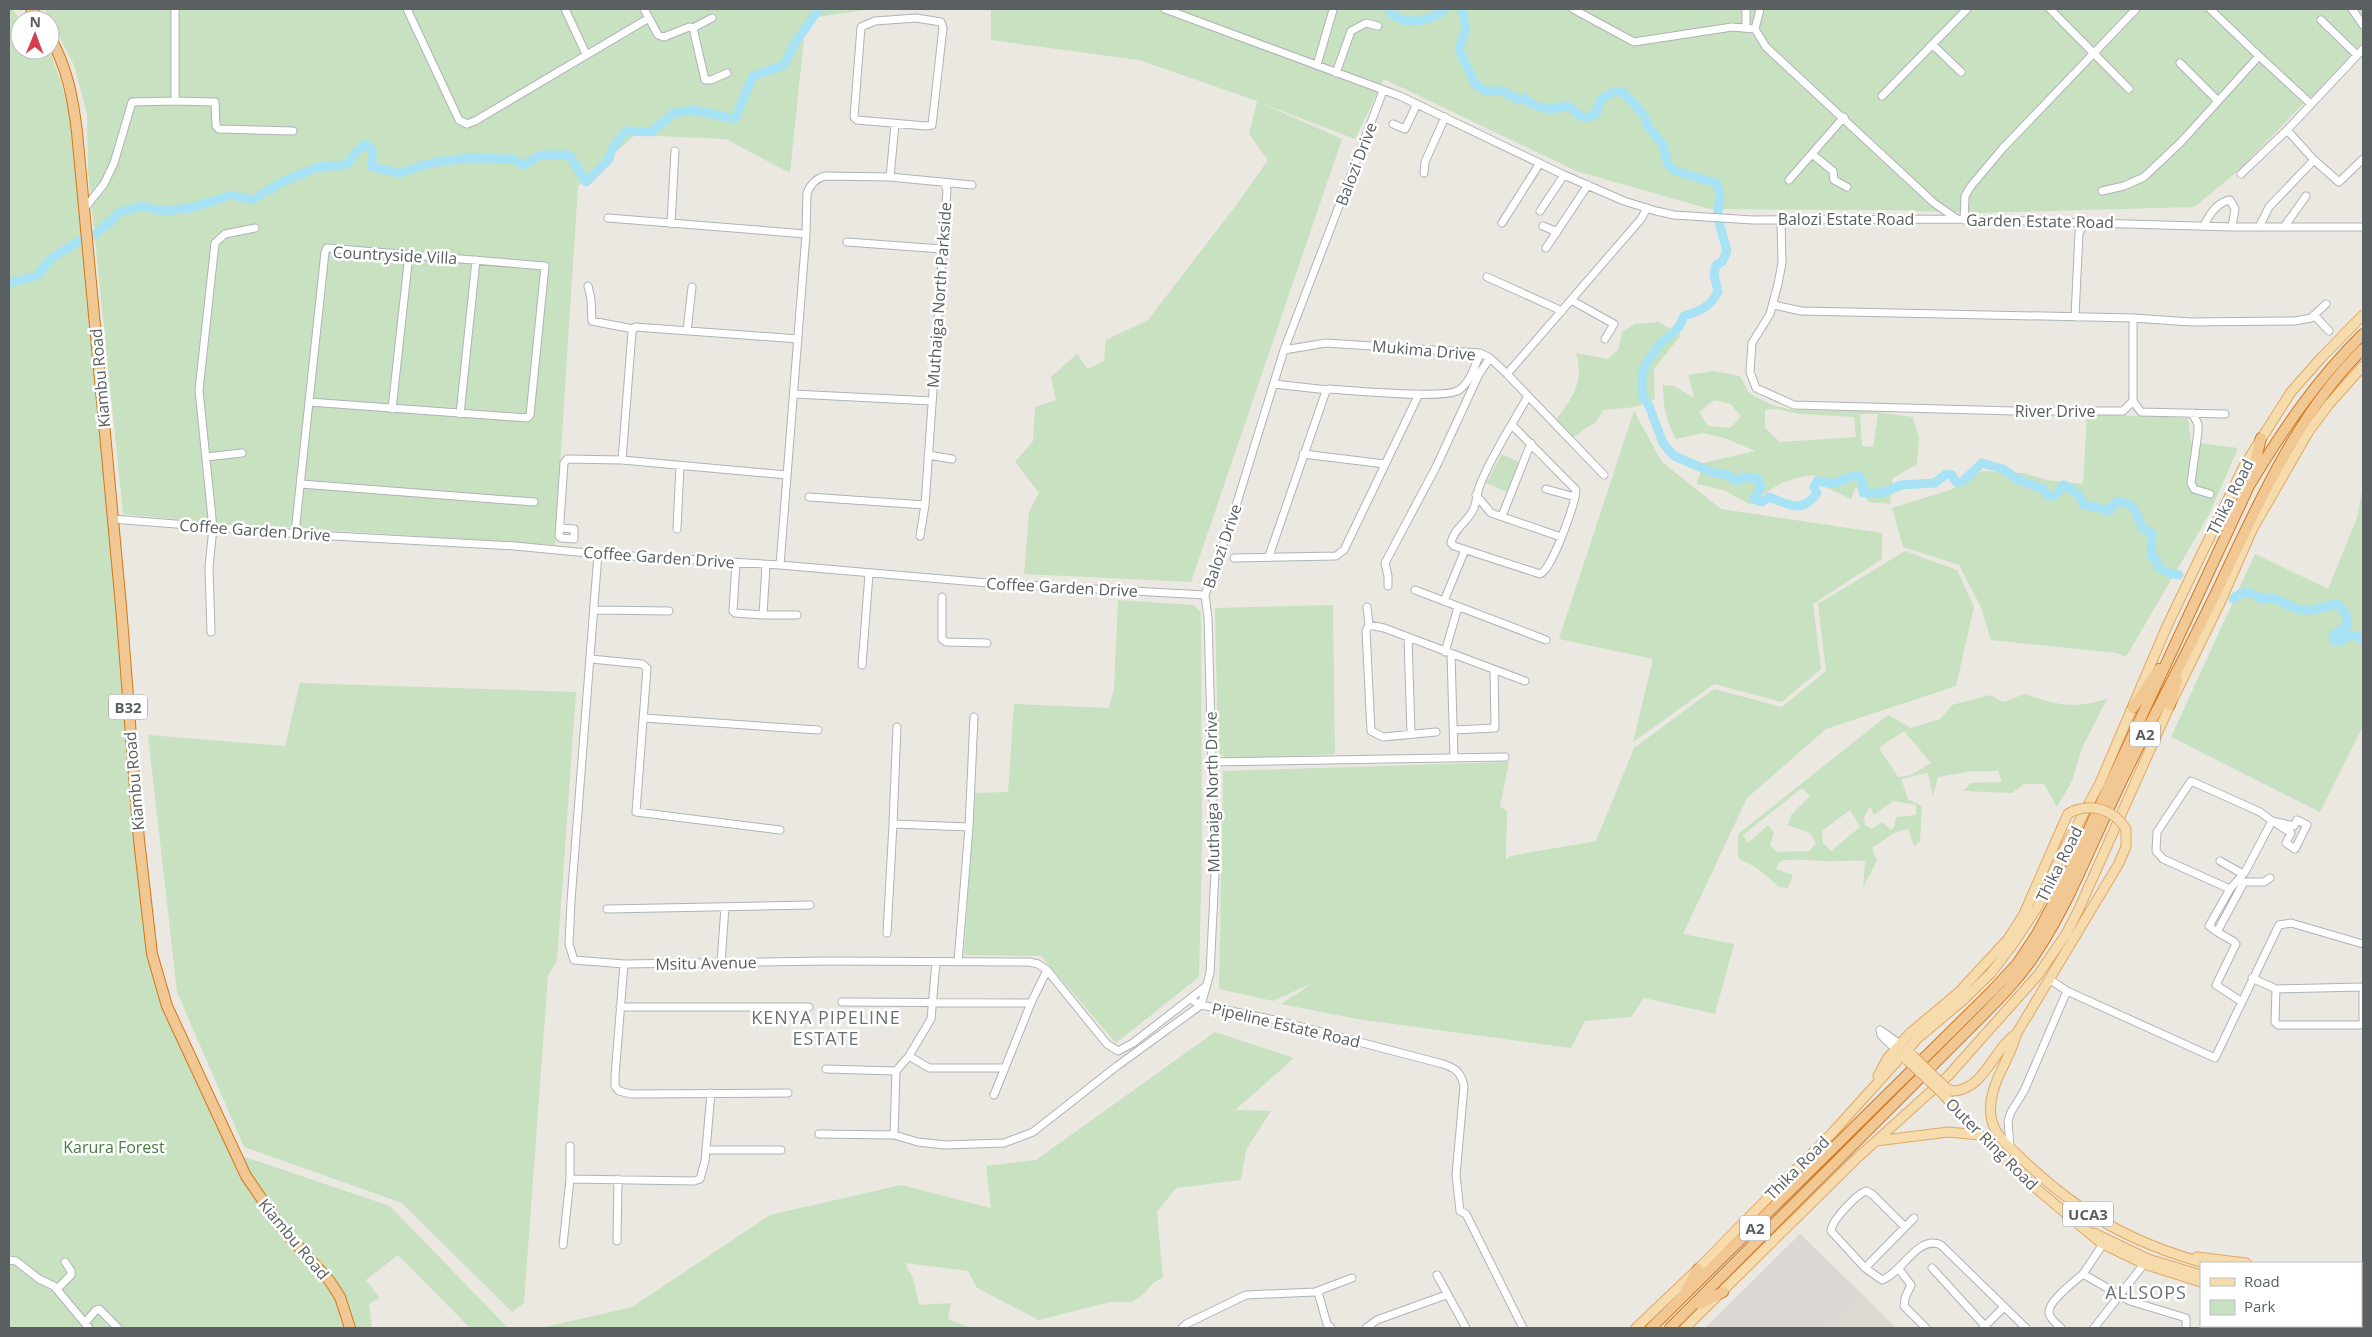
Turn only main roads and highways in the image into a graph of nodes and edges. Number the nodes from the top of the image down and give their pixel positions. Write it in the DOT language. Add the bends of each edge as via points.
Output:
graph roads {
  1 [pos="60,58"];
  2 [pos="2363,315"];
  3 [pos="2363,334"];
  4 [pos="2363,349"];
  5 [pos="2363,366"];
  6 [pos="2261,438"];
  7 [pos="2249,486"];
  8 [pos="2253,528"];
  9 [pos="2236,550"];
  10 [pos="2170,654"];
  11 [pos="2181,662"];
  12 [pos="2170,705"];
  13 [pos="2133,708"];
  14 [pos="2021,918"];
  15 [pos="2021,933"];
  16 [pos="2070,935"];
  17 [pos="1931,1028"];
  18 [pos="2016,1033"];
  19 [pos="1909,1034"];
  20 [pos="1904,1052"];
  21 [pos="1945,1090"];
  22 [pos="1980,1135"];
  23 [pos="1875,1141"];
  24 [pos="2086,1230"];
  25 [pos="2182,1255"];
  26 [pos="2201,1262"];
  27 [pos="2238,1262"];
  28 [pos="1698,1269"];
  29 [pos="2200,1275"];
  30 [pos="2200,1282"];
  31 [pos="1723,1292"];
  32 [pos="1684,1295"];
  33 [pos="1695,1306"];
  34 [pos="350,1328"];
  35 [pos="1636,1328"];
  36 [pos="1651,1328"];
  37 [pos="1670,1328"];
  38 [pos="1686,1328"];
  1 -- 34 [label="highway, Kiambu Road / B32" via="73,100 152,954 168,1006 246,1176 283,1230 329,1280 340,1297"];
  2 -- 6 [label="main road, Thika Road" via="2292,392"];
  3 -- 7 [label="highway, Thika Road / A2" via="2310,394"];
  4 -- 9 [label="highway, Thika Road / A2" via="2296,435 2270,478"];
  5 -- 8 [label="main road" via="2309,430"];
  6 -- 7 [label="highway"];
  6 -- 13 [label="main road, Thika Road" via="2191,574"];
  7 -- 10 [label="highway, Thika Road / A2"];
  8 -- 9 [label="highway"];
  8 -- 12 [label="main road"];
  9 -- 11 [label="highway, Thika Road / A2"];
  10 -- 13 [label="highway"];
  10 -- 32 [label="highway, Thika Road / A2" via="2061,889 2017,964 1935,1050"];
  11 -- 12 [label="highway"];
  11 -- 33 [label="highway, Thika Road / A2" via="2067,899 2036,954 1988,1009 1729,1267"];
  12 -- 16 [label="main road"];
  13 -- 15 [label="main road, Thika Road" via="2100,783 2037,908"];
  14 -- 15 [label="main road"];
  14 -- 16 [label="main road, bridge" via="2072,811 2087,807 2103,810 2113,815 2126,829 2126,847 2118,865"];
  14 -- 19 [label="main road" via="2008,939 1959,992"];
  15 -- 17 [label="main road, Thika Road" via="1990,973"];
  16 -- 18 [label="main road" via="2043,990"];
  16 -- 23 [label="main road" via="1948,1076"];
  17 -- 19 [label="main road"];
  17 -- 20 [label="main road, Thika Road"];
  18 -- 21 [label="main road" via="2005,1042 1973,1084 1960,1091"];
  18 -- 25 [label="main road, Outer Ring Road / UCA3" via="1993,1088 1990,1107 1994,1131 2054,1189 2094,1218 2124,1234"];
  19 -- 20 [label="main road"];
  20 -- 21 [label="main road, Outer Ring Road, bridge"];
  20 -- 28 [label="main road, Thika Road" via="1868,1094"];
  21 -- 22 [label="main road, Outer Ring Road"];
  22 -- 23 [label="main road" via="1948,1132"];
  22 -- 24 [label="main road, Outer Ring Road / UCA3" via="2045,1197"];
  23 -- 31 [label="main road"];
  24 -- 29 [label="main road, Outer Ring Road / UCA3" via="2148,1259"];
  24 -- 30 [label="main road, Outer Ring Road / UCA3" via="2103,1244 2144,1264"];
  25 -- 26 [label="main road, Outer Ring Road / UCA3"];
  25 -- 27 [label="main road, Outer Ring Road / UCA3"];
  28 -- 32 [label="highway"];
  28 -- 35 [label="main road, Thika Road"];
  31 -- 33 [label="highway"];
  31 -- 38 [label="main road"];
  32 -- 36 [label="highway, Thika Road / A2"];
  33 -- 37 [label="highway, Thika Road / A2"];
}
